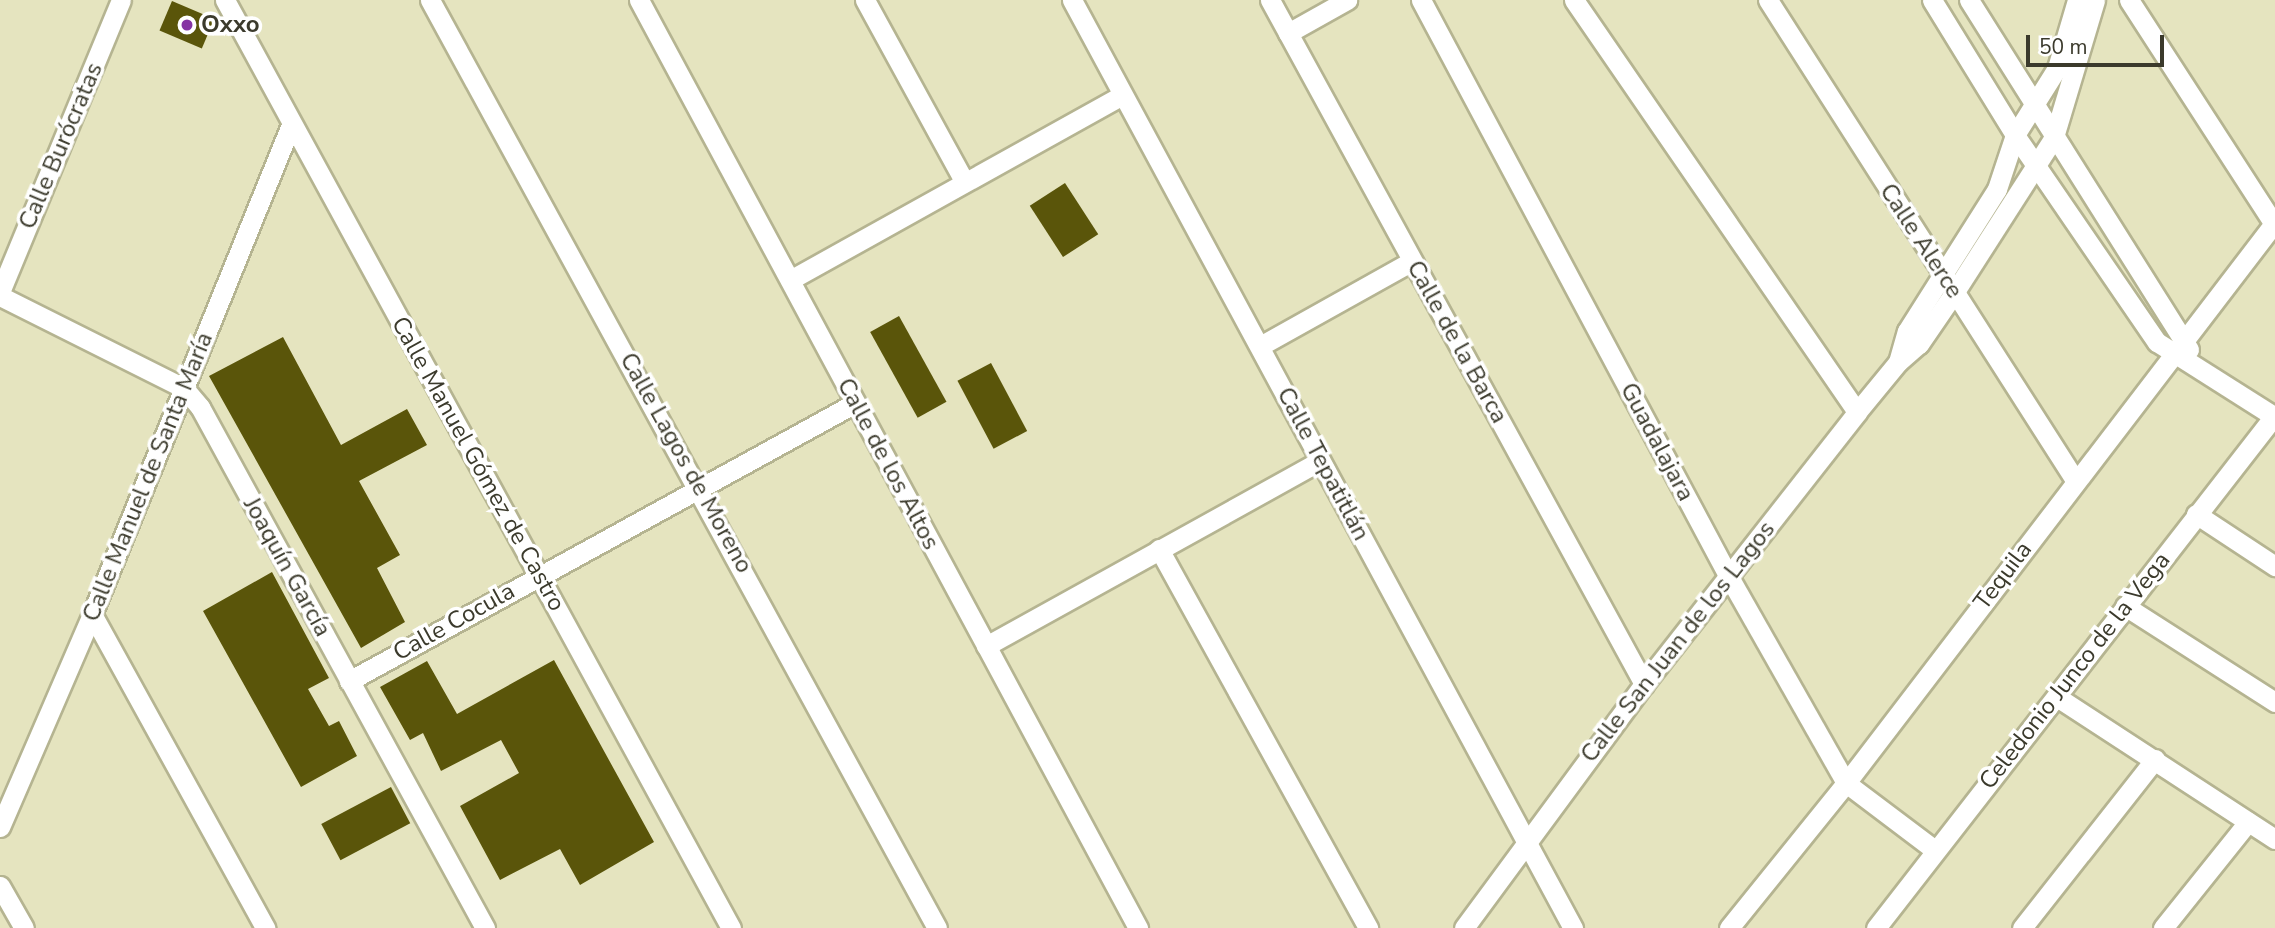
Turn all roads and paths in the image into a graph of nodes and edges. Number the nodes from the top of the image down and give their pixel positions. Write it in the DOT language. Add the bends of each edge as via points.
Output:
graph roads {
  1 [pos="225,0"];
  2 [pos="430,0"];
  3 [pos="639,0"];
  4 [pos="865,0"];
  5 [pos="1072,0"];
  6 [pos="1270,0"];
  7 [pos="1347,0"];
  8 [pos="1421,0"];
  9 [pos="1574,0"];
  10 [pos="1768,0"];
  11 [pos="1932,0"];
  12 [pos="1969,0"];
  13 [pos="2077,0"];
  14 [pos="2095,0"];
  15 [pos="2129,0"];
  16 [pos="120,1"];
  17 [pos="1288,33"];
  18 [pos="1122,95"];
  19 [pos="2033,106"];
  20 [pos="291,125"];
  21 [pos="2015,135"];
  22 [pos="2054,137"];
  23 [pos="2037,167"];
  24 [pos="964,181"];
  25 [pos="2274,223"];
  26 [pos="1412,261"];
  27 [pos="1942,274"];
  28 [pos="790,280"];
  29 [pos="1954,293"];
  30 [pos="0,294"];
  31 [pos="1260,346"];
  32 [pos="2178,347"];
  33 [pos="1898,362"];
  34 [pos="184,388"];
  35 [pos="855,403"];
  36 [pos="1857,412"];
  37 [pos="2275,416"];
  38 [pos="1320,461"];
  39 [pos="2075,480"];
  40 [pos="699,485"];
  41 [pos="2196,514"];
  42 [pos="1159,549"];
  43 [pos="2275,566"];
  44 [pos="539,575"];
  45 [pos="1729,577"];
  46 [pos="2125,606"];
  47 [pos="92,614"];
  48 [pos="986,646"];
  49 [pos="349,681"];
  50 [pos="1643,684"];
  51 [pos="2057,697"];
  52 [pos="2275,702"];
  53 [pos="2155,760"];
  54 [pos="1846,783"];
  55 [pos="2248,822"];
  56 [pos="0,827"];
  57 [pos="2275,839"];
  58 [pos="1527,840"];
  59 [pos="1934,850"];
  60 [pos="0,886"];
  61 [pos="480,926"];
  62 [pos="24,928"];
  63 [pos="265,928"];
  64 [pos="731,928"];
  65 [pos="937,928"];
  66 [pos="1138,928"];
  67 [pos="1368,928"];
  68 [pos="1464,928"];
  69 [pos="1573,928"];
  70 [pos="1729,928"];
  71 [pos="1876,928"];
  72 [pos="2022,928"];
  73 [pos="2163,928"];
  1 -- 20 [label="street, Calle Manuel Gómez de Castro"];
  2 -- 40 [label="street, Calle Lagos de Moreno"];
  3 -- 28 [label="street, Calle de los Altos"];
  4 -- 24 [label="street"];
  5 -- 18 [label="street, Calle Tepatitlán"];
  6 -- 17 [label="street, Calle de la Barca"];
  7 -- 17 [label="street"];
  8 -- 45 [label="street, Guadalajara"];
  9 -- 36 [label="street"];
  10 -- 27 [label="street, Calle Alerce"];
  11 -- 21 [label="street"];
  12 -- 19 [label="street"];
  13 -- 19 [label="street, Calle San Juan de los Lagos" via="2057,68"];
  14 -- 22 [label="street, Calle San Juan de los Lagos"];
  15 -- 25 [label="street"];
  16 -- 30 [label="street, Calle Burócratas"];
  17 -- 26 [label="street, Calle de la Barca"];
  18 -- 24 [label="street"];
  18 -- 31 [label="street, Calle Tepatitlán"];
  19 -- 21 [label="street, Calle San Juan de los Lagos"];
  19 -- 22 [label="street"];
  20 -- 34 [label="street, Calle Manuel de Santa María"];
  20 -- 44 [label="street, Calle Manuel Gómez de Castro"];
  21 -- 23 [label="street"];
  21 -- 27 [label="street, Calle San Juan de los Lagos" via="1997,189"];
  22 -- 23 [label="street, Calle San Juan de los Lagos"];
  22 -- 32 [label="street"];
  23 -- 29 [label="street, Calle San Juan de los Lagos"];
  23 -- 32 [label="street" via="2157,342"];
  24 -- 28 [label="street"];
  25 -- 32 [label="street, Tequila"];
  26 -- 31 [label="street"];
  26 -- 50 [label="street, Calle de la Barca"];
  27 -- 29 [label="street, Calle Alerce"];
  27 -- 33 [label="street, Calle San Juan de los Lagos" via="1907,331"];
  28 -- 35 [label="street, Calle de los Altos"];
  29 -- 33 [label="street, Calle San Juan de los Lagos" via="1919,344"];
  29 -- 39 [label="street, Calle Alerce"];
  30 -- 34 [label="street, Joaquín García"];
  31 -- 38 [label="street, Calle Tepatitlán"];
  32 -- 37 [label="street"];
  32 -- 39 [label="street, Tequila"];
  33 -- 36 [label="street, Calle San Juan de los Lagos"];
  34 -- 47 [label="street, Calle Manuel de Santa María"];
  34 -- 49 [label="street, Joaquín García" via="200,408"];
  35 -- 40 [label="street, Calle Cocula"];
  35 -- 48 [label="street, Calle de los Altos"];
  36 -- 45 [label="street, Calle San Juan de los Lagos"];
  37 -- 41 [label="street, Celedonio Junco de la Vega"];
  38 -- 42 [label="street"];
  38 -- 58 [label="street, Calle Tepatitlán"];
  39 -- 54 [label="street, Tequila"];
  40 -- 44 [label="street, Calle Cocula"];
  40 -- 65 [label="street, Calle Lagos de Moreno"];
  41 -- 43 [label="street"];
  41 -- 46 [label="street, Celedonio Junco de la Vega"];
  42 -- 48 [label="street"];
  42 -- 67 [label="street"];
  44 -- 49 [label="street, Calle Cocula"];
  44 -- 64 [label="street, Calle Manuel Gómez de Castro"];
  45 -- 50 [label="street, Calle San Juan de los Lagos"];
  45 -- 54 [label="street, Guadalajara"];
  46 -- 51 [label="street, Celedonio Junco de la Vega"];
  46 -- 52 [label="street"];
  47 -- 56 [label="street, Calle Manuel de Santa María"];
  47 -- 63 [label="street"];
  48 -- 66 [label="street, Calle de los Altos"];
  49 -- 61 [label="street, Joaquín García"];
  50 -- 58 [label="street, Calle San Juan de los Lagos"];
  51 -- 53 [label="street"];
  51 -- 59 [label="street, Celedonio Junco de la Vega"];
  53 -- 55 [label="street"];
  53 -- 72 [label="street"];
  54 -- 59 [label="street, Guadalajara"];
  54 -- 70 [label="street, Tequila"];
  55 -- 57 [label="street"];
  55 -- 73 [label="street"];
  58 -- 68 [label="street, Calle San Juan de los Lagos"];
  58 -- 69 [label="street, Calle Tepatitlán"];
  59 -- 71 [label="street, Celedonio Junco de la Vega"];
  60 -- 62 [label="street"];
}
